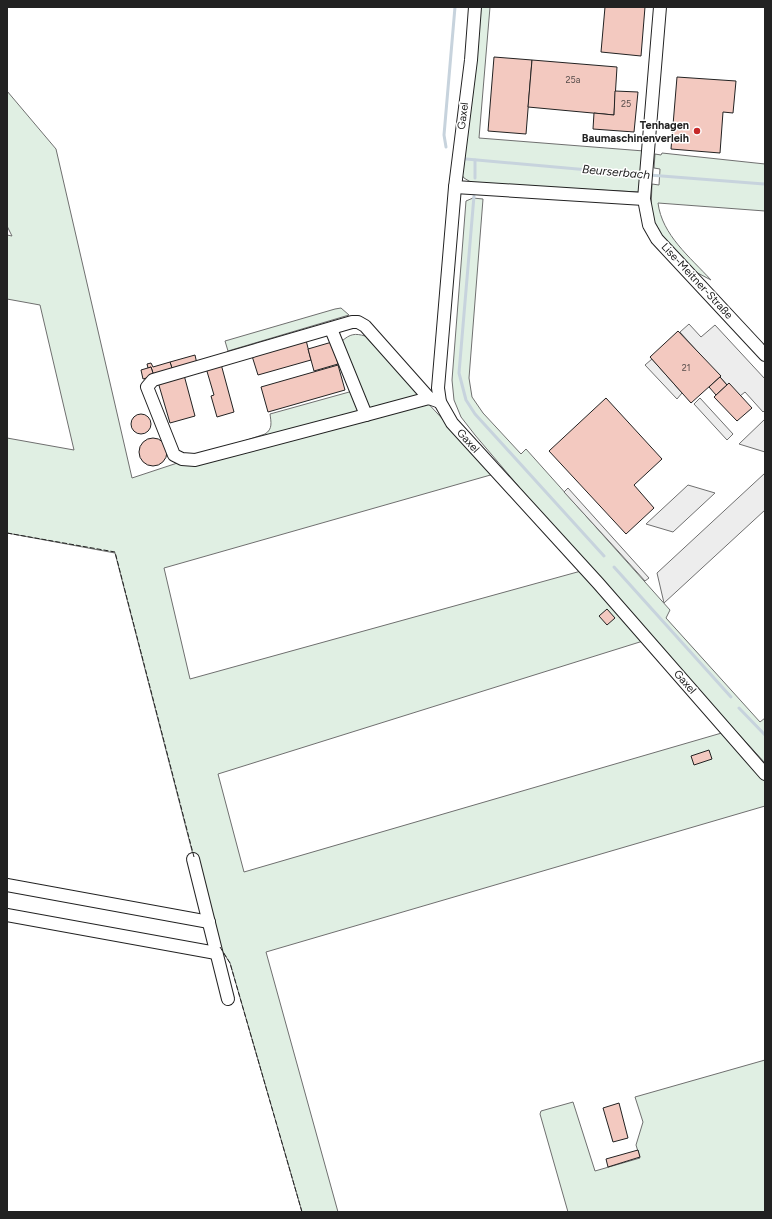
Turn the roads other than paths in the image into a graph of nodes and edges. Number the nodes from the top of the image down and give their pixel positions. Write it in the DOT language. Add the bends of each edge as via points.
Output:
graph roads {
  1 [pos="475,7"];
  2 [pos="660,7"];
  3 [pos="455,186"];
  4 [pos="644,199"];
  5 [pos="331,328"];
  6 [pos="765,356"];
  7 [pos="435,400"];
  8 [pos="366,415"];
  9 [pos="765,774"];
  10 [pos="193,859"];
  11 [pos="7,885"];
  12 [pos="7,915"];
  13 [pos="209,922"];
  14 [pos="216,953"];
  15 [pos="228,1000"];
  1 -- 3 [label="street, Gaxel"];
  2 -- 4 [label="street, Lise-Meitner-Straße"];
  3 -- 4 [label="street"];
  3 -- 7 [label="street, Gaxel"];
  4 -- 6 [label="street, Lise-Meitner-Straße" via="649,225 657,239"];
  5 -- 7 [label="street" via="352,322 365,326"];
  5 -- 8 [label="street"];
  5 -- 8 [label="street" via="153,380 147,387 174,455 182,459 195,460"];
  7 -- 8 [label="street"];
  7 -- 9 [label="street, Gaxel" via="452,424 598,583"];
  10 -- 13 [label="street"];
  11 -- 13 [label="street"];
  12 -- 14 [label="street"];
  13 -- 14 [label="street"];
  14 -- 15 [label="street"];
}
